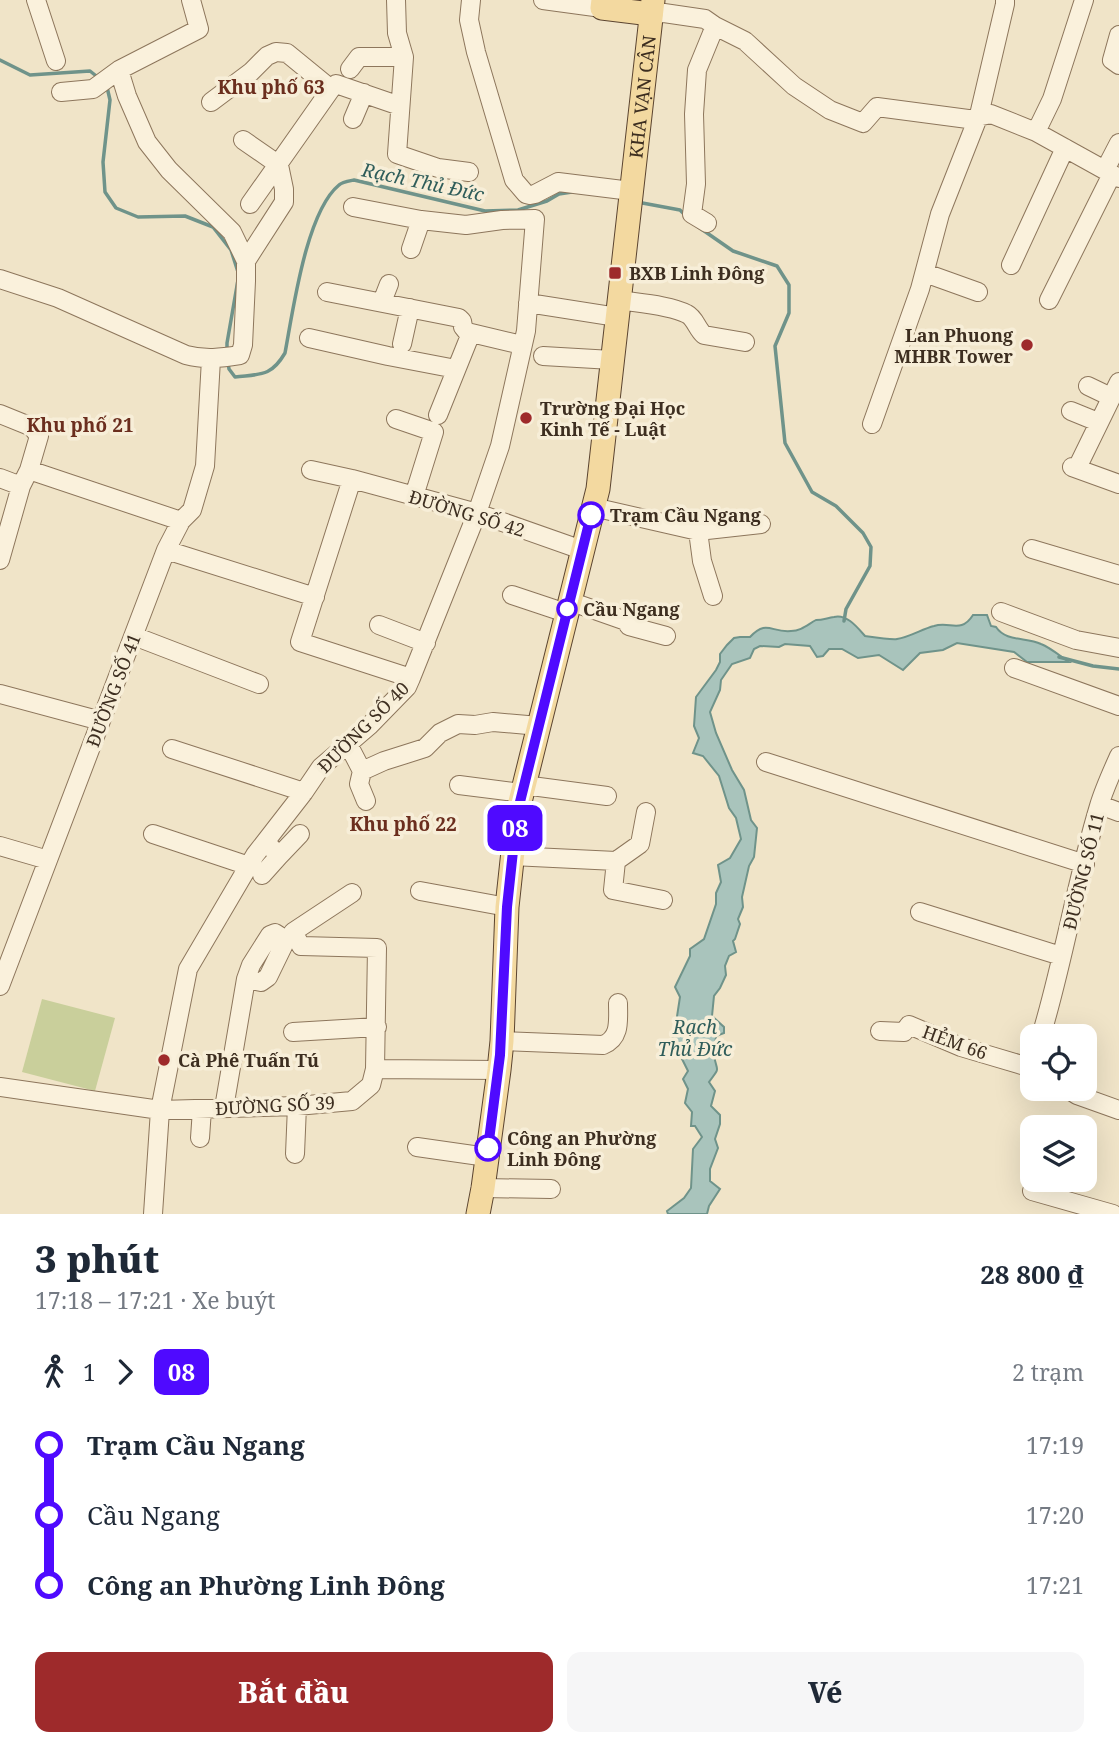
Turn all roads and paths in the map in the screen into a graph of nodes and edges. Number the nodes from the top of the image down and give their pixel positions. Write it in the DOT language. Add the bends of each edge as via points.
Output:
graph roads {
  1 [pos="36,0"];
  2 [pos="191,0"];
  3 [pos="397,0"];
  4 [pos="471,0"];
  5 [pos="543,0"];
  6 [pos="1005,0"];
  7 [pos="1084,0"];
  8 [pos="603,4"];
  9 [pos="652,7"];
  10 [pos="715,26"];
  11 [pos="1119,35"];
  12 [pos="404,57"];
  13 [pos="56,61"];
  14 [pos="1119,65"];
  15 [pos="350,69"];
  16 [pos="119,70"];
  17 [pos="331,89"];
  18 [pos="61,92"];
  19 [pos="364,93"];
  20 [pos="211,102"];
  21 [pos="400,106"];
  22 [pos="979,115"];
  23 [pos="353,119"];
  24 [pos="1036,132"];
  25 [pos="243,139"];
  26 [pos="1119,143"];
  27 [pos="1065,148"];
  28 [pos="279,165"];
  29 [pos="469,172"];
  30 [pos="1112,174"];
  31 [pos="631,191"];
  32 [pos="250,204"];
  33 [pos="353,207"];
  34 [pos="421,220"];
  35 [pos="707,223"];
  36 [pos="411,249"];
  37 [pos="246,261"];
  38 [pos="1011,265"];
  39 [pos="925,273"];
  40 [pos="0,279"];
  41 [pos="389,284"];
  42 [pos="327,292"];
  43 [pos="978,292"];
  44 [pos="1049,300"];
  45 [pos="382,302"];
  46 [pos="534,304"];
  47 [pos="410,308"];
  48 [pos="618,309"];
  49 [pos="471,333"];
  50 [pos="309,338"];
  51 [pos="746,342"];
  52 [pos="401,344"];
  53 [pos="522,345"];
  54 [pos="543,356"];
  55 [pos="211,359"];
  56 [pos="612,360"];
  57 [pos="456,369"];
  58 [pos="1088,386"];
  59 [pos="1115,389"];
  60 [pos="1071,411"];
  61 [pos="0,414"];
  62 [pos="438,415"];
  63 [pos="396,419"];
  64 [pos="1098,422"];
  65 [pos="872,424"];
  66 [pos="311,471"];
  67 [pos="0,478"];
  68 [pos="25,478"];
  69 [pos="352,479"];
  70 [pos="1119,484"];
  71 [pos="414,496"];
  72 [pos="593,507"];
  73 [pos="477,513"];
  74 [pos="181,521"];
  75 [pos="761,524"];
  76 [pos="698,531"];
  77 [pos="1032,549"];
  78 [pos="166,550"];
  79 [pos="582,550"];
  80 [pos="0,560"];
  81 [pos="1119,575"];
  82 [pos="512,595"];
  83 [pos="713,596"];
  84 [pos="315,597"];
  85 [pos="568,607"];
  86 [pos="1001,612"];
  87 [pos="379,625"];
  88 [pos="134,636"];
  89 [pos="666,636"];
  90 [pos="426,643"];
  91 [pos="1119,648"];
  92 [pos="1014,668"];
  93 [pos="411,678"];
  94 [pos="259,684"];
  95 [pos="0,694"];
  96 [pos="1119,706"];
  97 [pos="101,721"];
  98 [pos="539,726"];
  99 [pos="348,744"];
  100 [pos="172,749"];
  101 [pos="1119,756"];
  102 [pos="766,762"];
  103 [pos="362,771"];
  104 [pos="459,785"];
  105 [pos="523,789"];
  106 [pos="304,792"];
  107 [pos="607,796"];
  108 [pos="366,801"];
  109 [pos="1100,805"];
  110 [pos="646,812"];
  111 [pos="1119,812"];
  112 [pos="153,834"];
  113 [pos="300,834"];
  114 [pos="266,842"];
  115 [pos="0,846"];
  116 [pos="279,856"];
  117 [pos="512,856"];
  118 [pos="48,860"];
  119 [pos="616,861"];
  120 [pos="1084,864"];
  121 [pos="255,870"];
  122 [pos="421,891"];
  123 [pos="352,893"];
  124 [pos="663,900"];
  125 [pos="507,907"];
  126 [pos="920,912"];
  127 [pos="1062,956"];
  128 [pos="246,979"];
  129 [pos="0,986"];
  130 [pos="618,1003"];
  131 [pos="1044,1024"];
  132 [pos="377,1027"];
  133 [pos="880,1031"];
  134 [pos="293,1032"];
  135 [pos="502,1041"];
  136 [pos="1020,1064"];
  137 [pos="375,1069"];
  138 [pos="499,1070"];
  139 [pos="0,1087"];
  140 [pos="1094,1101"];
  141 [pos="297,1106"];
  142 [pos="224,1108"];
  143 [pos="202,1109"];
  144 [pos="160,1110"];
  145 [pos="1119,1110"];
  146 [pos="200,1138"];
  147 [pos="417,1147"];
  148 [pos="295,1154"];
  149 [pos="487,1157"];
  150 [pos="483,1188"];
  151 [pos="551,1189"];
  152 [pos="1036,1192"];
  153 [pos="153,1214"];
  154 [pos="478,1214"];
  155 [pos="1113,1214"];
  1 -- 13 [label="street"];
  2 -- 16 [label="street" via="199,29"];
  3 -- 12 [label="street" via="397,33"];
  4 -- 31 [label="street" via="469,20 476,51 514,180 530,195 558,182"];
  5 -- 8 [label="street"];
  6 -- 22 [label="street"];
  7 -- 24 [label="street" via="1052,99"];
  8 -- 9 [label="main road"];
  9 -- 10 [label="street" via="705,19"];
  9 -- 31 [label="main road, KHA VẠN CÂN"];
  10 -- 22 [label="street" via="744,41 794,86 830,110 863,123 877,107 968,119"];
  10 -- 35 [label="street" via="697,70 694,114 692,214"];
  11 -- 14 [label="street" via="1112,60"];
  12 -- 15 [label="street" via="359,57"];
  12 -- 21 [label="street"];
  16 -- 18 [label="street" via="93,89"];
  16 -- 37 [label="street" via="147,142 232,232"];
  17 -- 19 [label="street" via="336,84"];
  17 -- 20 [label="street" via="287,53 276,52"];
  17 -- 28 [label="street"];
  19 -- 21 [label="street"];
  19 -- 23 [label="street"];
  21 -- 29 [label="street" via="397,154 438,168"];
  22 -- 24 [label="street" via="991,114"];
  22 -- 39 [label="street" via="940,214"];
  24 -- 27 [label="street"];
  25 -- 28 [label="street"];
  26 -- 30 [label="street"];
  27 -- 30 [label="street"];
  27 -- 38 [label="street"];
  28 -- 32 [label="street"];
  28 -- 37 [label="street" via="284,202"];
  30 -- 44 [label="street"];
  31 -- 48 [label="main road"];
  33 -- 34 [label="street"];
  34 -- 36 [label="street"];
  34 -- 46 [label="street, ĐƯỜNG SỐ 40" via="466,225 534,219"];
  37 -- 55 [label="street" via="240,355"];
  39 -- 43 [label="street"];
  39 -- 65 [label="street"];
  40 -- 55 [label="street" via="58,298 186,355"];
  41 -- 45 [label="street"];
  42 -- 45 [label="street"];
  45 -- 47 [label="street"];
  46 -- 48 [label="street"];
  46 -- 53 [label="street, ĐƯỜNG SỐ 40"];
  47 -- 49 [label="street" via="459,318 464,330"];
  47 -- 52 [label="street"];
  48 -- 51 [label="street" via="663,307 688,314 704,335"];
  48 -- 56 [label="main road"];
  49 -- 53 [label="street"];
  49 -- 57 [label="street"];
  50 -- 57 [label="street"];
  53 -- 73 [label="street, ĐƯỜNG SỐ 40" via="500,446"];
  54 -- 56 [label="street"];
  55 -- 74 [label="street, ĐƯỜNG SỐ 41" via="205,466 192,510"];
  56 -- 72 [label="main road"];
  57 -- 62 [label="street"];
  58 -- 59 [label="street"];
  59 -- 64 [label="street"];
  60 -- 64 [label="street"];
  61 -- 68 [label="street" via="32,428 39,436"];
  63 -- 71 [label="street" via="434,432"];
  64 -- 70 [label="street" via="1075,468"];
  66 -- 69 [label="street, ĐƯỜNG SỐ 42"];
  67 -- 68 [label="street"];
  68 -- 74 [label="street"];
  68 -- 80 [label="street"];
  69 -- 71 [label="street, ĐƯỜNG SỐ 42"];
  69 -- 84 [label="street"];
  71 -- 73 [label="street, ĐƯỜNG SỐ 42"];
  72 -- 76 [label="street"];
  72 -- 79 [label="main road"];
  73 -- 79 [label="street, ĐƯỜNG SỐ 42"];
  73 -- 90 [label="street, ĐƯỜNG SỐ 40"];
  74 -- 78 [label="street, ĐƯỜNG SỐ 41"];
  75 -- 76 [label="street"];
  76 -- 83 [label="street"];
  77 -- 81 [label="street"];
  78 -- 84 [label="street"];
  78 -- 88 [label="street, ĐƯỜNG SỐ 41"];
  79 -- 85 [label="main road"];
  82 -- 85 [label="street"];
  84 -- 93 [label="street" via="300,642"];
  85 -- 89 [label="street"];
  85 -- 98 [label="main road"];
  86 -- 91 [label="street" via="1076,639"];
  87 -- 90 [label="street"];
  88 -- 94 [label="street"];
  88 -- 97 [label="street, ĐƯỜNG SỐ 41"];
  90 -- 93 [label="street, ĐƯỜNG SỐ 40"];
  92 -- 96 [label="street"];
  93 -- 99 [label="street, ĐƯỜNG SỐ 40"];
  95 -- 97 [label="street"];
  97 -- 118 [label="street, ĐƯỜNG SỐ 41"];
  98 -- 103 [label="street" via="475,725 456,716 425,748"];
  98 -- 105 [label="main road"];
  99 -- 103 [label="street"];
  99 -- 106 [label="street, ĐƯỜNG SỐ 40" via="321,767"];
  100 -- 106 [label="street"];
  101 -- 109 [label="street, ĐƯỜNG SỐ 11"];
  102 -- 120 [label="street"];
  103 -- 108 [label="street" via="359,785"];
  104 -- 105 [label="street"];
  105 -- 107 [label="street"];
  105 -- 117 [label="main road"];
  106 -- 114 [label="street, ĐƯỜNG SỐ 40"];
  109 -- 111 [label="street"];
  109 -- 120 [label="street, ĐƯỜNG SỐ 11"];
  110 -- 119 [label="street" via="640,844"];
  112 -- 121 [label="street"];
  113 -- 116 [label="street"];
  114 -- 116 [label="street"];
  114 -- 121 [label="street, ĐƯỜNG SỐ 40"];
  115 -- 118 [label="street"];
  116 -- 121 [label="street"];
  117 -- 119 [label="street"];
  117 -- 125 [label="main road"];
  118 -- 129 [label="street, ĐƯỜNG SỐ 41"];
  119 -- 124 [label="street" via="613,890"];
  120 -- 127 [label="street, ĐƯỜNG SỐ 11"];
  121 -- 144 [label="street, ĐƯỜNG SỐ 40" via="188,969"];
  122 -- 125 [label="street"];
  123 -- 132 [label="street" via="293,932 301,946 377,948"];
  125 -- 135 [label="main road"];
  126 -- 127 [label="street"];
  127 -- 131 [label="street, ĐƯỜNG SỐ 11"];
  128 -- 142 [label="street"];
  130 -- 135 [label="street" via="617,1031 610,1043"];
  132 -- 134 [label="street"];
  132 -- 137 [label="street"];
  133 -- 136 [label="street, HẺM 66" via="904,1032 909,1025"];
  135 -- 138 [label="main road"];
  137 -- 138 [label="street"];
  137 -- 141 [label="street, ĐƯỜNG SỐ 39" via="371,1085 352,1101"];
  138 -- 149 [label="main road"];
  139 -- 144 [label="street"];
  140 -- 145 [label="street"];
  141 -- 142 [label="street, ĐƯỜNG SỐ 39"];
  141 -- 148 [label="street"];
  142 -- 143 [label="street, ĐƯỜNG SỐ 39"];
  143 -- 144 [label="street, ĐƯỜNG SỐ 39"];
  143 -- 146 [label="street"];
  144 -- 153 [label="street, ĐƯỜNG SỐ 40"];
  147 -- 149 [label="street"];
  149 -- 150 [label="main road"];
  150 -- 151 [label="street"];
  150 -- 154 [label="main road"];
  152 -- 155 [label="street"];
}
